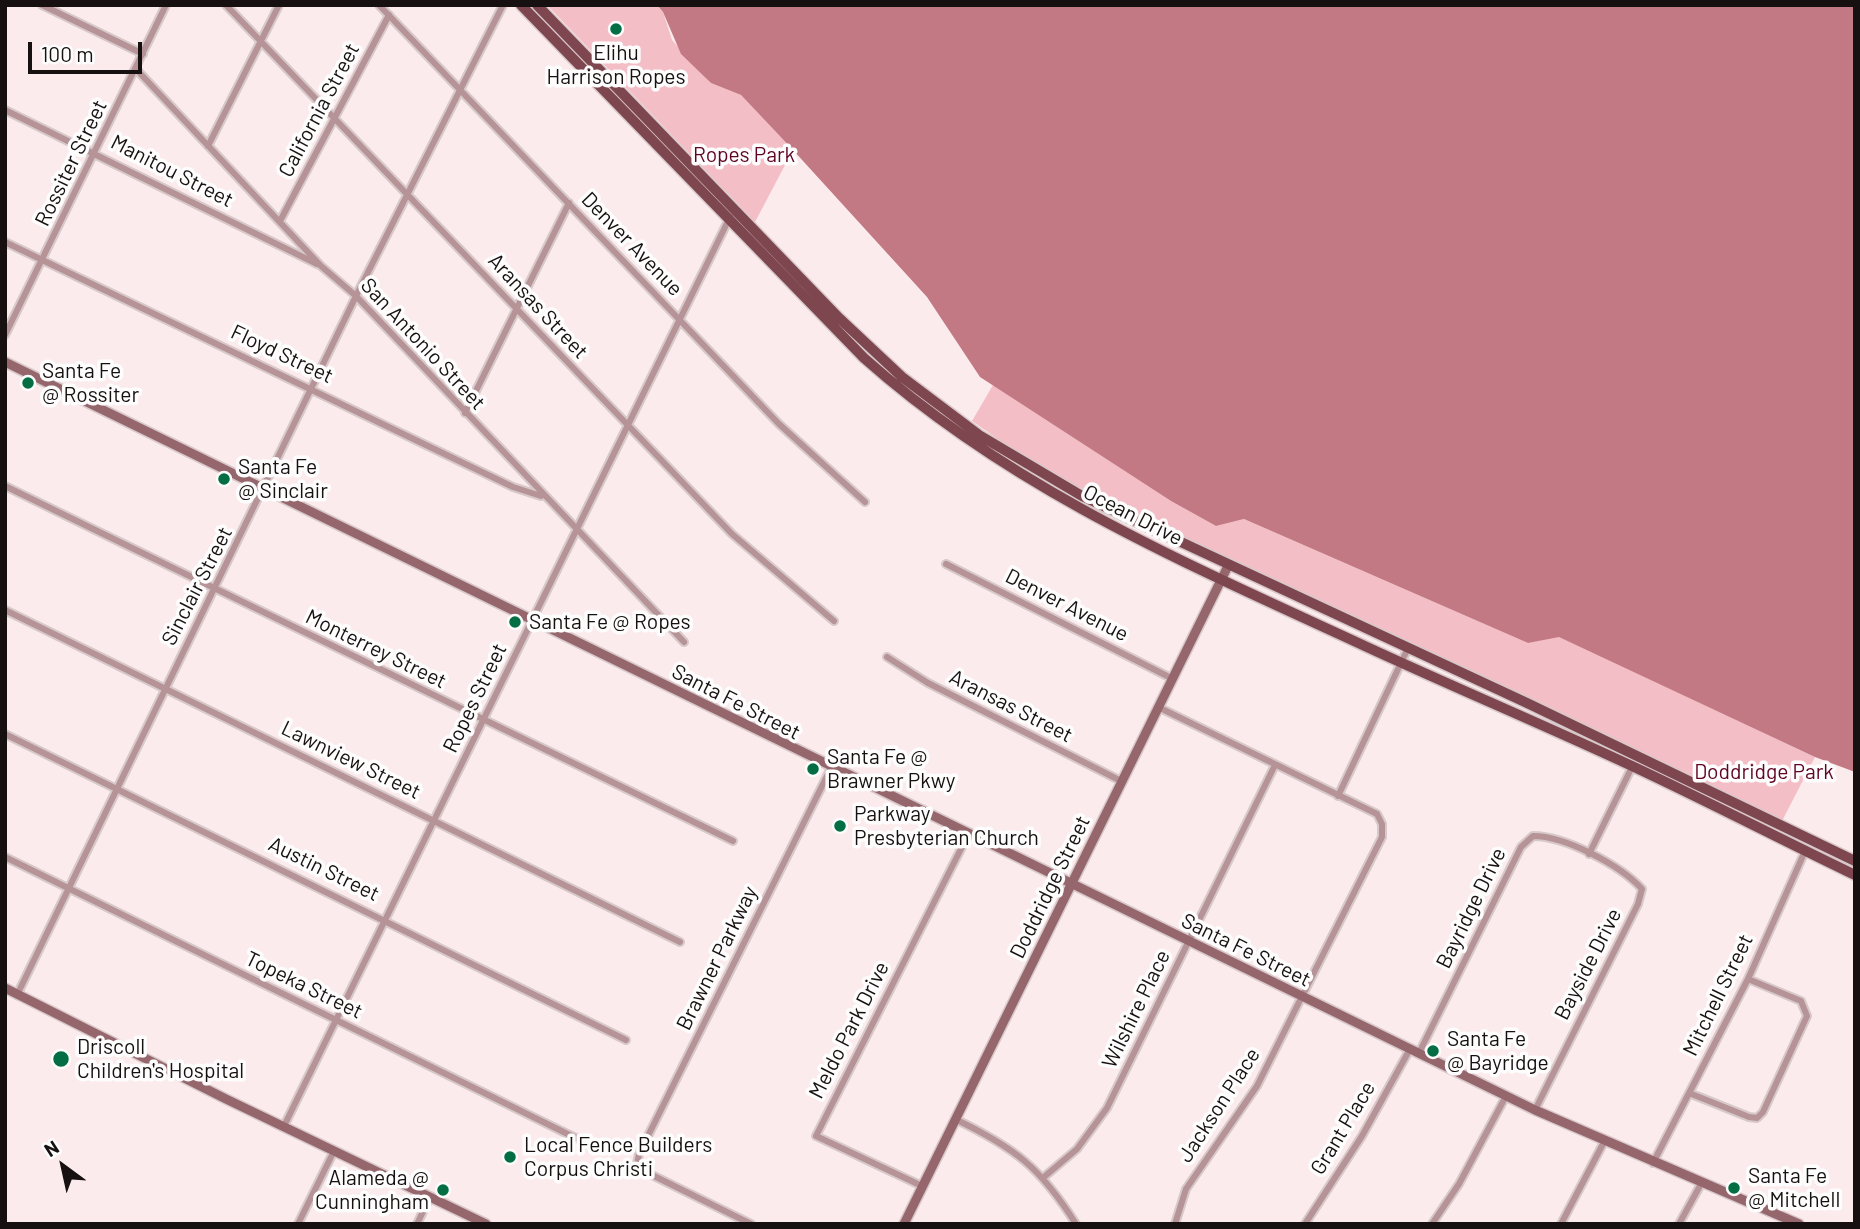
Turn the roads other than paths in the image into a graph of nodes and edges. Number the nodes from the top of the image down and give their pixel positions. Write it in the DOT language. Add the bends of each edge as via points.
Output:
graph roads {
  1 [pos="42,5"];
  2 [pos="166,5"];
  3 [pos="226,5"];
  4 [pos="279,5"];
  5 [pos="379,5"];
  6 [pos="503,5"];
  7 [pos="521,5"];
  8 [pos="537,5"];
  9 [pos="389,15"];
  10 [pos="554,22"];
  11 [pos="545,30"];
  12 [pos="261,41"];
  13 [pos="143,54"];
  14 [pos="136,69"];
  15 [pos="460,92"];
  16 [pos="624,94"];
  17 [pos="614,103"];
  18 [pos="5,110"];
  19 [pos="334,118"];
  20 [pos="208,146"];
  21 [pos="96,152"];
  22 [pos="409,194"];
  23 [pos="569,203"];
  24 [pos="732,209"];
  25 [pos="280,221"];
  26 [pos="729,222"];
  27 [pos="5,242"];
  28 [pos="43,261"];
  29 [pos="321,266"];
  30 [pos="808,287"];
  31 [pos="356,296"];
  32 [pos="801,296"];
  33 [pos="517,311"];
  34 [pos="839,318"];
  35 [pos="680,320"];
  36 [pos="831,326"];
  37 [pos="5,335"];
  38 [pos="872,349"];
  39 [pos="864,358"];
  40 [pos="5,362"];
  41 [pos="902,377"];
  42 [pos="894,386"];
  43 [pos="313,388"];
  44 [pos="465,414"];
  45 [pos="626,425"];
  46 [pos="1020,461"];
  47 [pos="1015,472"];
  48 [pos="5,486"];
  49 [pos="265,488"];
  50 [pos="544,497"];
  51 [pos="865,502"];
  52 [pos="576,530"];
  53 [pos="946,564"];
  54 [pos="1228,566"];
  55 [pos="1220,580"];
  56 [pos="214,590"];
  57 [pos="5,610"];
  58 [pos="532,619"];
  59 [pos="834,621"];
  60 [pos="684,642"];
  61 [pos="1408,648"];
  62 [pos="887,657"];
  63 [pos="1401,663"];
  64 [pos="1171,678"];
  65 [pos="1471,678"];
  66 [pos="165,688"];
  67 [pos="1466,692"];
  68 [pos="1527,703"];
  69 [pos="1157,707"];
  70 [pos="1521,717"];
  71 [pos="483,721"];
  72 [pos="5,734"];
  73 [pos="1634,761"];
  74 [pos="1275,765"];
  75 [pos="831,768"];
  76 [pos="1121,781"];
  77 [pos="117,789"];
  78 [pos="1338,796"];
  79 [pos="434,821"];
  80 [pos="968,835"];
  81 [pos="733,841"];
  82 [pos="1808,846"];
  83 [pos="1589,854"];
  84 [pos="5,857"];
  85 [pos="1855,861"];
  86 [pos="1855,875"];
  87 [pos="1072,883"];
  88 [pos="68,888"];
  89 [pos="384,918"];
  90 [pos="1188,941"];
  91 [pos="680,942"];
  92 [pos="1748,979"];
  93 [pos="5,988"];
  94 [pos="18,995"];
  95 [pos="1303,997"];
  96 [pos="335,1020"];
  97 [pos="626,1040"];
  98 [pos="1414,1051"];
  99 [pos="1689,1093"];
  100 [pos="1506,1096"];
  101 [pos="1535,1110"];
  102 [pos="956,1119"];
  103 [pos="284,1126"];
  104 [pos="1604,1142"];
  105 [pos="588,1144"];
  106 [pos="334,1151"];
  107 [pos="1653,1163"];
  108 [pos="1044,1177"];
  109 [pos="1701,1184"];
  110 [pos="922,1186"];
  111 [pos="430,1197"];
  112 [pos="1796,1223"];
  113 [pos="298,1224"];
  114 [pos="416,1224"];
  115 [pos="486,1224"];
  116 [pos="751,1224"];
  117 [pos="904,1224"];
  118 [pos="1076,1224"];
  119 [pos="1175,1224"];
  120 [pos="1305,1224"];
  121 [pos="1433,1224"];
  122 [pos="1561,1224"];
  123 [pos="1679,1224"];
  1 -- 13 [label="street"];
  2 -- 13 [label="street, Rossiter Street"];
  3 -- 12 [label="street, Aransas Street"];
  4 -- 12 [label="street"];
  5 -- 9 [label="street, Denver Avenue"];
  6 -- 15 [label="street, Sinclair Street"];
  7 -- 11 [label="main road, Ocean Drive"];
  8 -- 10 [label="main road, Ocean Drive"];
  9 -- 15 [label="street, Denver Avenue"];
  9 -- 19 [label="street, California Street"];
  10 -- 11 [label="main road"];
  10 -- 16 [label="main road, Ocean Drive"];
  11 -- 17 [label="main road, Ocean Drive"];
  12 -- 19 [label="street, Aransas Street"];
  12 -- 20 [label="street"];
  13 -- 14 [label="street, Rossiter Street"];
  14 -- 20 [label="street, San Antonio Street"];
  14 -- 21 [label="street, Rossiter Street"];
  15 -- 22 [label="street, Sinclair Street"];
  15 -- 23 [label="street, Denver Avenue"];
  16 -- 17 [label="main road"];
  16 -- 24 [label="main road, Ocean Drive"];
  17 -- 26 [label="main road, Ocean Drive"];
  18 -- 21 [label="street, Manitou Street"];
  19 -- 22 [label="street, Aransas Street"];
  19 -- 25 [label="street, California Street"];
  20 -- 25 [label="street, San Antonio Street"];
  21 -- 28 [label="street, Rossiter Street"];
  21 -- 29 [label="street, Manitou Street"];
  22 -- 31 [label="street, Sinclair Street"];
  22 -- 33 [label="street, Aransas Street"];
  23 -- 33 [label="street"];
  23 -- 35 [label="street, Denver Avenue"];
  24 -- 26 [label="street, Ropes Street"];
  24 -- 30 [label="main road, Ocean Drive"];
  25 -- 29 [label="street, San Antonio Street"];
  26 -- 32 [label="main road, Ocean Drive"];
  26 -- 35 [label="street, Ropes Street"];
  27 -- 28 [label="street, Floyd Street"];
  28 -- 37 [label="street, Rossiter Street"];
  28 -- 43 [label="street, Floyd Street"];
  29 -- 31 [label="street, San Antonio Street"];
  30 -- 32 [label="main road"];
  30 -- 34 [label="main road, Ocean Drive"];
  31 -- 43 [label="street, Sinclair Street"];
  31 -- 44 [label="street, San Antonio Street"];
  32 -- 36 [label="main road, Ocean Drive"];
  33 -- 44 [label="street"];
  33 -- 45 [label="street, Aransas Street"];
  34 -- 36 [label="main road"];
  34 -- 38 [label="main road, Ocean Drive"];
  35 -- 45 [label="street, Ropes Street"];
  35 -- 51 [label="street, Denver Avenue" via="779,425"];
  36 -- 39 [label="main road, Ocean Drive"];
  38 -- 39 [label="main road"];
  38 -- 41 [label="main road, Ocean Drive"];
  39 -- 42 [label="main road, Ocean Drive"];
  40 -- 49 [label="main road, Santa Fe Street"];
  41 -- 42 [label="main road"];
  41 -- 46 [label="main road, Ocean Drive"];
  42 -- 47 [label="main road, Ocean Drive"];
  43 -- 49 [label="street, Sinclair Street"];
  43 -- 50 [label="street, Floyd Street" via="513,487"];
  44 -- 50 [label="street, San Antonio Street"];
  45 -- 52 [label="street, Ropes Street"];
  45 -- 59 [label="street, Aransas Street" via="732,534"];
  46 -- 47 [label="main road"];
  46 -- 54 [label="main road, Ocean Drive"];
  47 -- 55 [label="main road, Ocean Drive" via="1073,507"];
  48 -- 56 [label="street, Monterrey Street"];
  49 -- 56 [label="street, Sinclair Street"];
  49 -- 58 [label="main road, Santa Fe Street"];
  50 -- 52 [label="street, San Antonio Street"];
  52 -- 58 [label="street, Ropes Street"];
  52 -- 60 [label="street, San Antonio Street"];
  53 -- 64 [label="street, Denver Avenue"];
  54 -- 55 [label="main road, Doddridge Street"];
  54 -- 61 [label="main road, Ocean Drive"];
  55 -- 63 [label="main road, Ocean Drive"];
  55 -- 64 [label="main road, Doddridge Street"];
  56 -- 66 [label="street, Sinclair Street"];
  56 -- 71 [label="street, Monterrey Street"];
  57 -- 66 [label="street, Lawnview Street"];
  58 -- 71 [label="street, Ropes Street"];
  58 -- 75 [label="main road, Santa Fe Street"];
  61 -- 63 [label="street"];
  61 -- 65 [label="main road, Ocean Drive"];
  62 -- 76 [label="street, Aransas Street" via="928,683"];
  63 -- 67 [label="main road, Ocean Drive"];
  63 -- 78 [label="street"];
  64 -- 69 [label="main road, Doddridge Street"];
  65 -- 67 [label="main road"];
  65 -- 68 [label="main road, Ocean Drive"];
  66 -- 77 [label="street, Sinclair Street"];
  66 -- 79 [label="street, Lawnview Street"];
  67 -- 70 [label="main road, Ocean Drive"];
  68 -- 70 [label="main road"];
  68 -- 73 [label="main road, Ocean Drive"];
  69 -- 74 [label="street"];
  69 -- 76 [label="main road, Doddridge Street"];
  70 -- 73 [label="main road, Ocean Drive"];
  71 -- 79 [label="street, Ropes Street"];
  71 -- 81 [label="street, Monterrey Street"];
  72 -- 77 [label="street, Austin Street"];
  73 -- 82 [label="main road, Ocean Drive"];
  73 -- 83 [label="street"];
  74 -- 78 [label="street"];
  74 -- 90 [label="street, Wilshire Place"];
  75 -- 80 [label="main road, Santa Fe Street"];
  75 -- 116 [label="street, Brawner Parkway" via="637,1164"];
  76 -- 87 [label="main road, Doddridge Street"];
  77 -- 88 [label="street, Sinclair Street"];
  77 -- 89 [label="street, Austin Street"];
  78 -- 95 [label="street, Jackson Place" via="1377,814 1382,837"];
  79 -- 89 [label="street, Ropes Street"];
  79 -- 91 [label="street, Lawnview Street"];
  80 -- 87 [label="main road, Santa Fe Street"];
  80 -- 110 [label="street, Meldo Park Drive" via="816,1136"];
  82 -- 85 [label="main road, Ocean Drive"];
  82 -- 86 [label="main road, Ocean Drive"];
  82 -- 92 [label="street, Mitchell Street"];
  83 -- 98 [label="street, Bayridge Drive" via="1550,836 1533,836 1521,847"];
  83 -- 101 [label="street, Bayside Drive" via="1630,876 1642,888"];
  84 -- 88 [label="street, Topeka Street"];
  87 -- 90 [label="main road, Santa Fe Street"];
  87 -- 102 [label="main road, Doddridge Street"];
  88 -- 94 [label="street, Sinclair Street"];
  88 -- 96 [label="street, Topeka Street"];
  89 -- 96 [label="street, Ropes Street"];
  89 -- 97 [label="street, Austin Street"];
  90 -- 95 [label="main road, Santa Fe Street"];
  90 -- 108 [label="street, Wilshire Place" via="1107,1108 1077,1149"];
  92 -- 99 [label="street, Mitchell Street"];
  92 -- 99 [label="street" via="1801,1001 1807,1016 1763,1112 1757,1118 1749,1117"];
  93 -- 94 [label="main road"];
  94 -- 103 [label="main road"];
  95 -- 98 [label="main road, Santa Fe Street"];
  95 -- 119 [label="street, Jackson Place" via="1257,1086 1186,1189"];
  96 -- 103 [label="street, Ropes Street"];
  96 -- 105 [label="street, Topeka Street"];
  98 -- 100 [label="main road, Santa Fe Street"];
  98 -- 120 [label="street, Grant Place"];
  99 -- 107 [label="street, Mitchell Street"];
  100 -- 101 [label="main road, Santa Fe Street"];
  100 -- 121 [label="street" via="1465,1175"];
  101 -- 104 [label="main road, Santa Fe Street"];
  102 -- 108 [label="street" via="1020,1154"];
  102 -- 110 [label="main road, Doddridge Street"];
  103 -- 106 [label="main road"];
  104 -- 107 [label="main road, Santa Fe Street"];
  104 -- 122 [label="street"];
  106 -- 111 [label="main road"];
  106 -- 113 [label="street"];
  107 -- 109 [label="main road, Santa Fe Street"];
  108 -- 118 [label="street"];
  109 -- 112 [label="main road, Santa Fe Street"];
  109 -- 123 [label="street"];
  110 -- 117 [label="main road, Doddridge Street"];
  111 -- 114 [label="street"];
  111 -- 115 [label="main road"];
}
